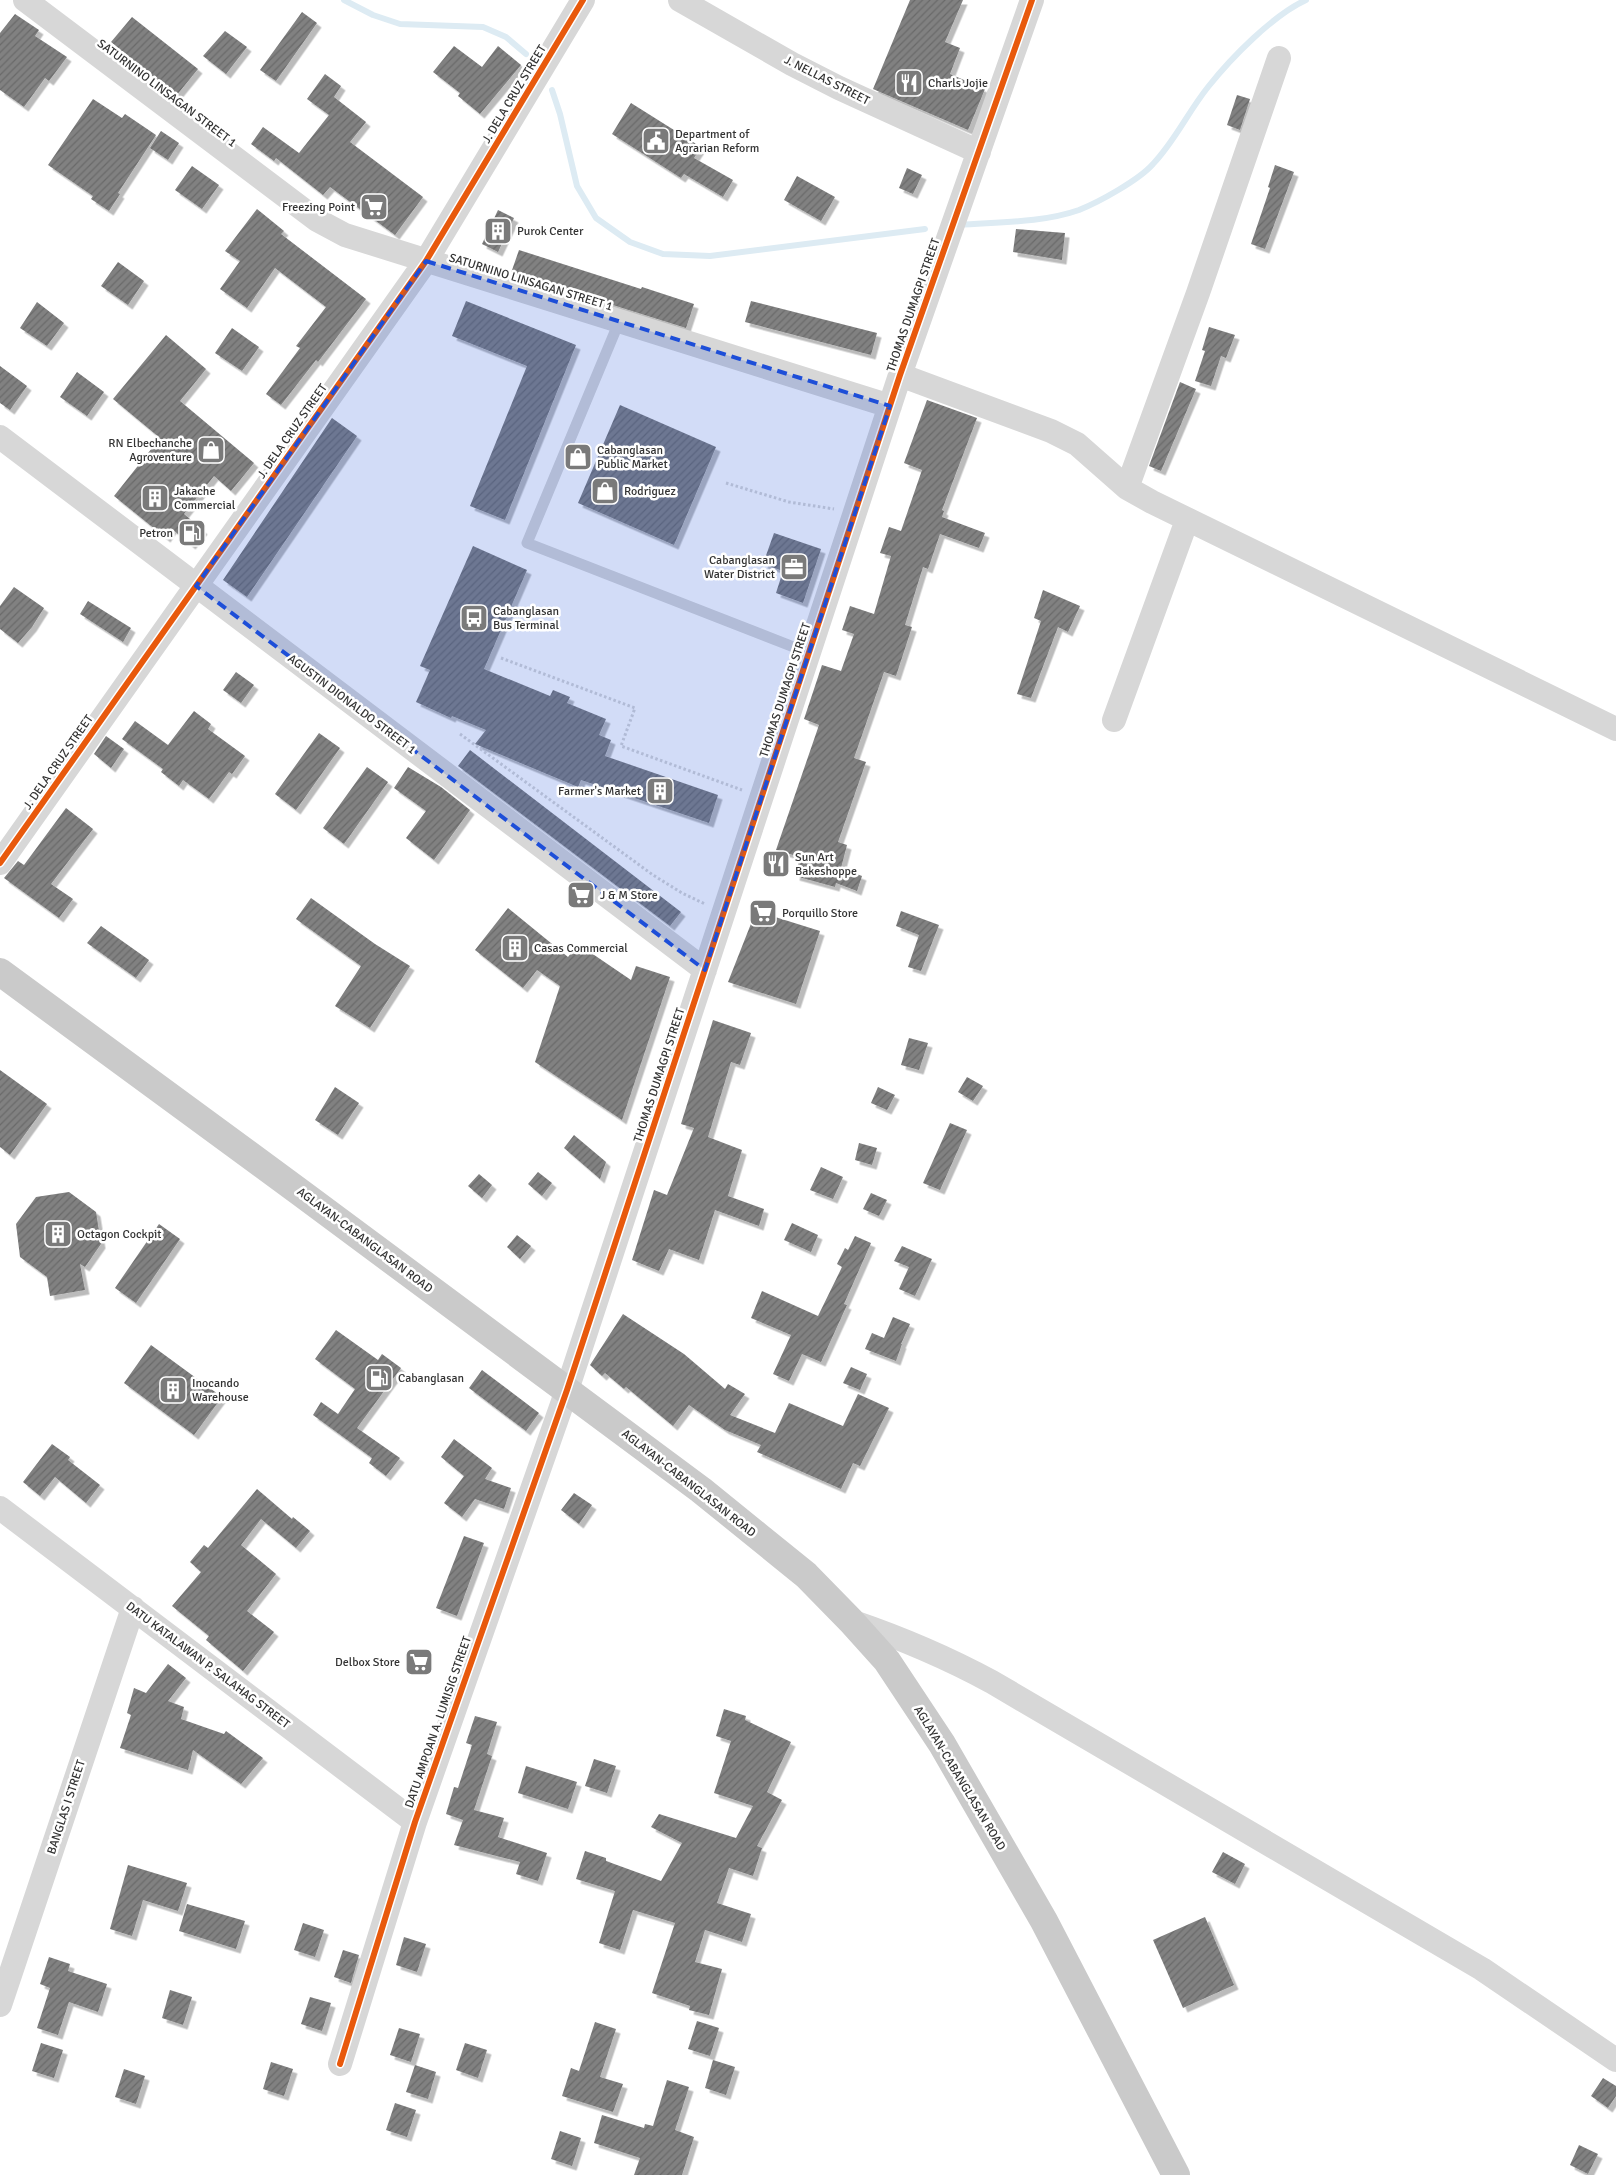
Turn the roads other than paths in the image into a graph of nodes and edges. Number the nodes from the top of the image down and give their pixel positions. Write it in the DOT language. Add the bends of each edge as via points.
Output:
graph roads {
  1 [pos="25,0"];
  2 [pos="584,0"];
  3 [pos="680,0"];
  4 [pos="1032,0"];
  5 [pos="1279,58"];
  6 [pos="979,152"];
  7 [pos="426,261"];
  8 [pos="619,322"];
  9 [pos="900,375"];
  10 [pos="890,406"];
  11 [pos="0,437"];
  12 [pos="1126,488"];
  13 [pos="1187,520"];
  14 [pos="196,586"];
  15 [pos="809,653"];
  16 [pos="1114,720"];
  17 [pos="1616,729"];
  18 [pos="0,863"];
  19 [pos="705,970"];
  20 [pos="0,972"];
  21 [pos="567,1390"];
  22 [pos="0,1508"];
  23 [pos="133,1608"];
  24 [pos="851,1621"];
  25 [pos="415,1822"];
  26 [pos="0,2005"];
  27 [pos="1616,2060"];
  28 [pos="340,2064"];
  29 [pos="1176,2175"];
  1 -- 7 [label="street, SATURNINO LINSAGAN STREET 1" via="317,220 345,235"];
  2 -- 7 [label="street, J. DELA CRUZ STREET"];
  3 -- 6 [label="street, J. NELLAS STREET" via="839,88"];
  4 -- 6 [label="street, THOMAS DUMAGPI STREET"];
  5 -- 12 [label="street"];
  6 -- 9 [label="street, THOMAS DUMAGPI STREET"];
  7 -- 8 [label="street, SATURNINO LINSAGAN STREET 1"];
  7 -- 14 [label="street, J. DELA CRUZ STREET"];
  8 -- 10 [label="street, SATURNINO LINSAGAN STREET 1"];
  8 -- 15 [label="lane" via="526,543"];
  9 -- 10 [label="street, THOMAS DUMAGPI STREET"];
  9 -- 12 [label="street" via="1052,431 1077,444"];
  10 -- 15 [label="street, THOMAS DUMAGPI STREET"];
  11 -- 14 [label="street, AGUSTIN DIONALDO STREET 1"];
  12 -- 13 [label="street"];
  13 -- 16 [label="street"];
  13 -- 17 [label="street"];
  14 -- 18 [label="street, J. DELA CRUZ STREET"];
  14 -- 19 [label="street, AGUSTIN DIONALDO STREET 1"];
  15 -- 19 [label="street, THOMAS DUMAGPI STREET"];
  19 -- 21 [label="street, THOMAS DUMAGPI STREET"];
  20 -- 21 [label="main road, AGLAYAN-CABANGLASAN ROAD"];
  21 -- 24 [label="main road, AGLAYAN-CABANGLASAN ROAD" via="762,1539 806,1575"];
  21 -- 25 [label="street, DATU AMPOAN A. LUMISIG STREET"];
  22 -- 23 [label="street, DATU KATALAWAN P. SALAHAG STREET"];
  23 -- 25 [label="street, DATU KATALAWAN P. SALAHAG STREET"];
  23 -- 26 [label="street, BANGLAS I STREET"];
  24 -- 27 [label="street" via="939,1654 992,1682 1482,1969"];
  24 -- 29 [label="main road, AGLAYAN-CABANGLASAN ROAD" via="887,1661 942,1744 1044,1921"];
  25 -- 28 [label="street, DATU AMPOAN A. LUMISIG STREET"];
}
